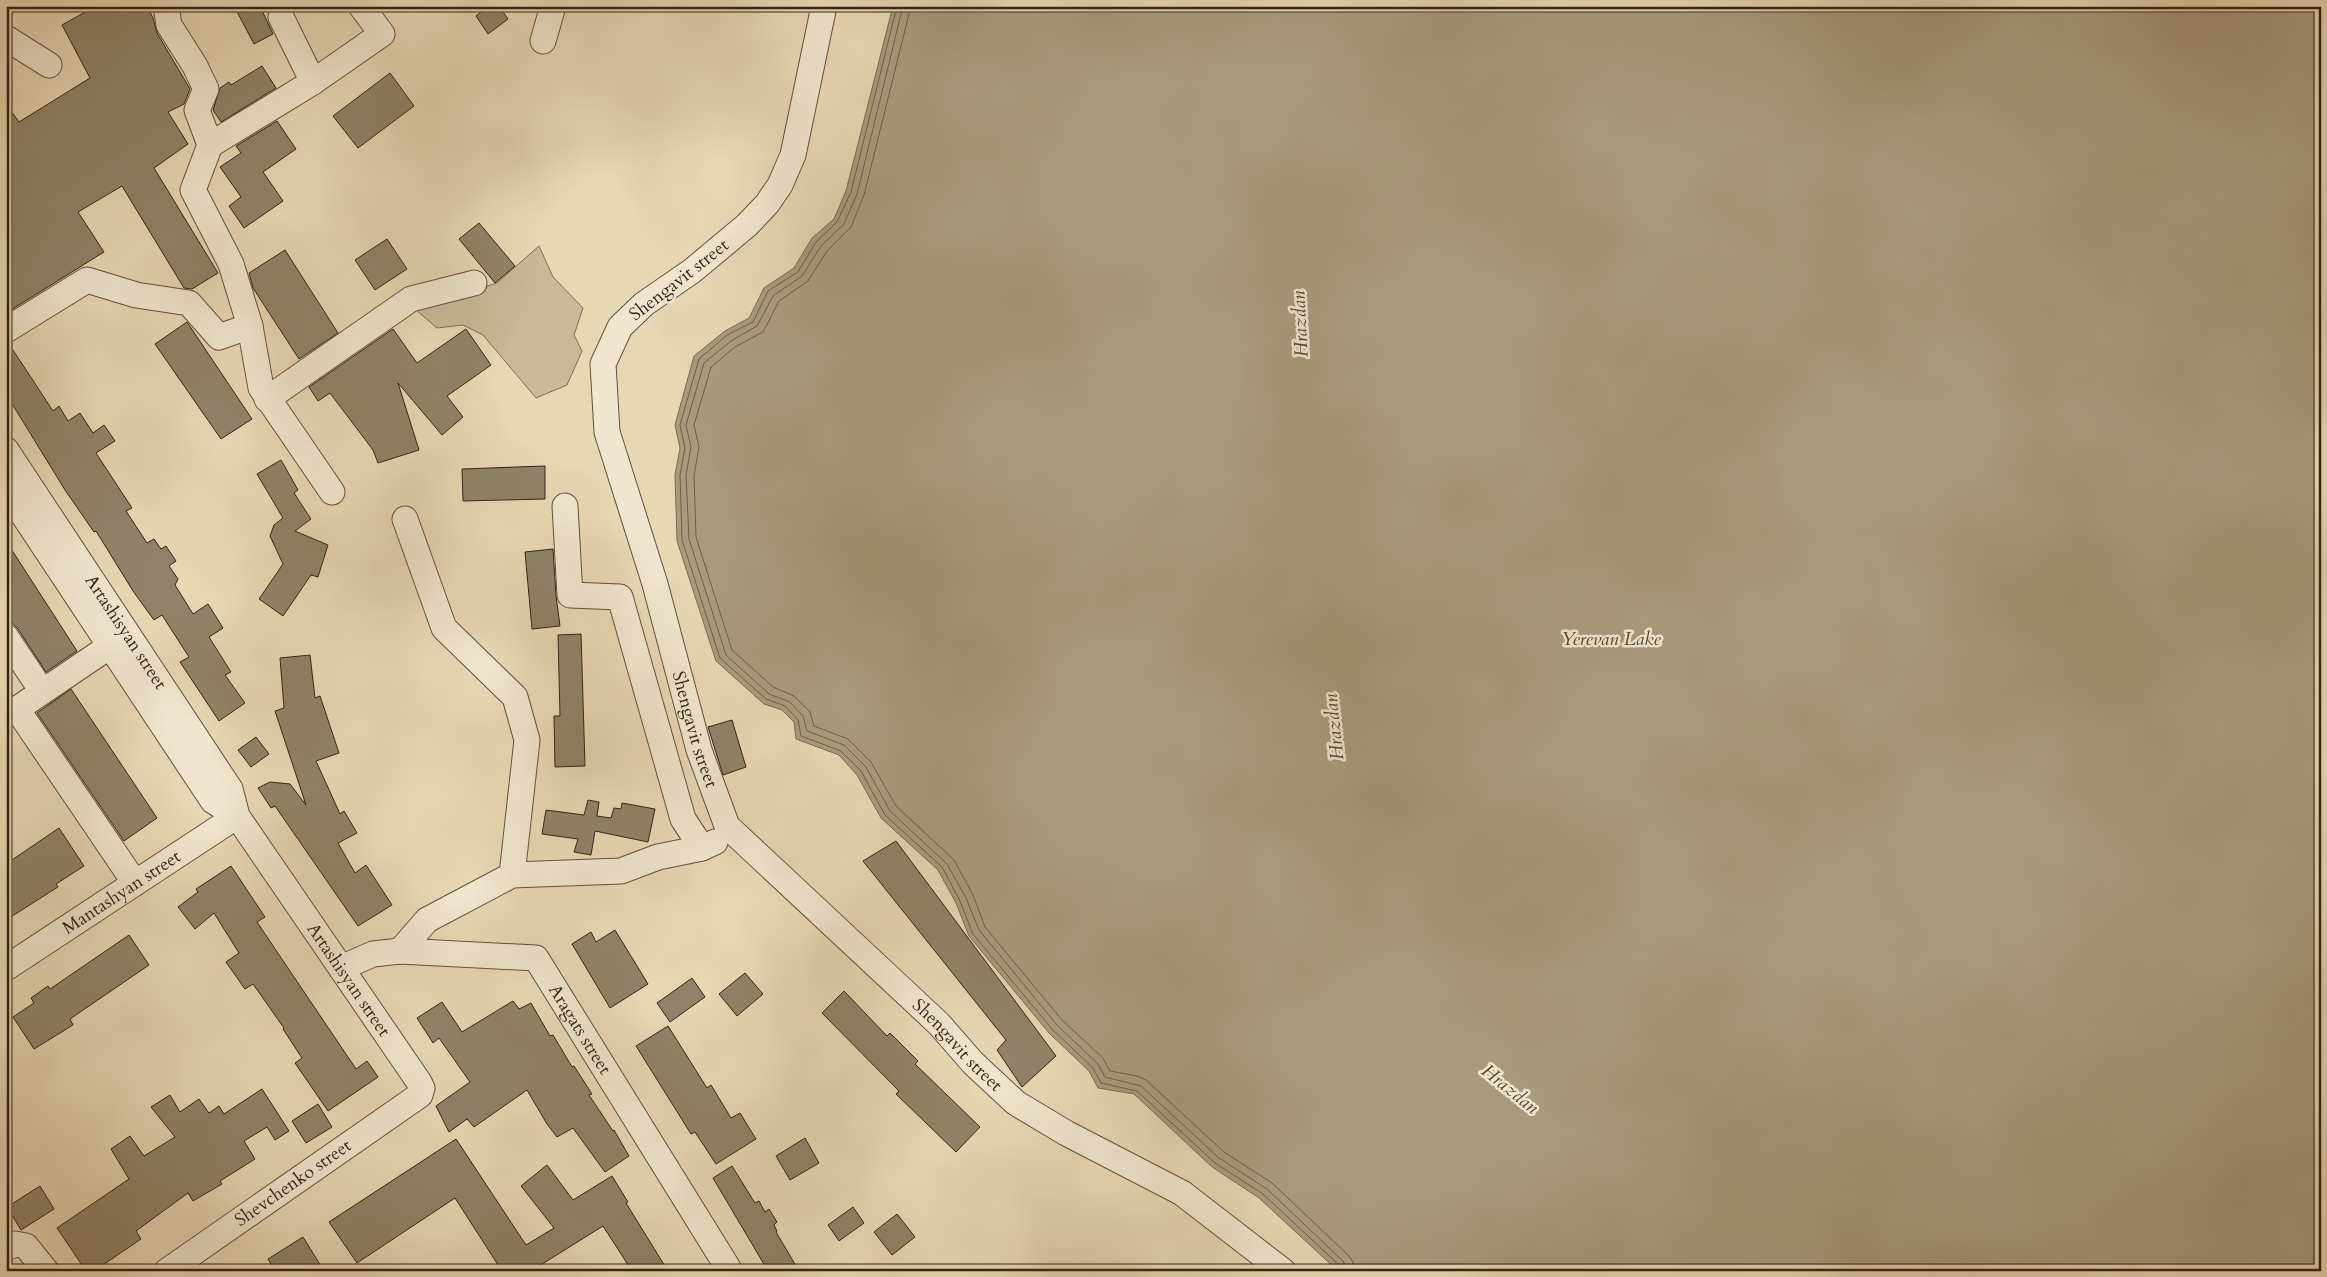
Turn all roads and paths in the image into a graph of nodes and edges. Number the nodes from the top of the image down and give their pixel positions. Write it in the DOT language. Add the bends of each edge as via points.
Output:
graph roads {
  1 [pos="166,6"];
  2 [pos="360,6"];
  3 [pos="553,6"];
  4 [pos="824,6"];
  5 [pos="281,17"];
  6 [pos="6,38"];
  7 [pos="543,40"];
  8 [pos="48,65"];
  9 [pos="313,82"];
  10 [pos="210,145"];
  11 [pos="474,283"];
  12 [pos="250,326"];
  13 [pos="6,330"];
  14 [pos="267,398"];
  15 [pos="7,453"];
  16 [pos="6,489"];
  17 [pos="332,492"];
  18 [pos="565,506"];
  19 [pos="405,519"];
  20 [pos="6,637"];
  21 [pos="110,646"];
  22 [pos="42,691"];
  23 [pos="236,816"];
  24 [pos="727,826"];
  25 [pos="702,848"];
  26 [pos="512,875"];
  27 [pos="135,883"];
  28 [pos="400,950"];
  29 [pos="6,968"];
  30 [pos="340,968"];
  31 [pos="420,1095"];
  32 [pos="6,1248"];
  33 [pos="179,1267"];
  34 [pos="46,1271"];
  35 [pos="730,1271"];
  36 [pos="1282,1271"];
  1 -- 10 [label="street" via="169,25 206,89 197,110"];
  2 -- 9 [label="street" via="382,34"];
  3 -- 7 [label="street"];
  4 -- 24 [label="street, Shengavit street" via="792,154 780,186 747,225 692,271 644,304 620,327 603,364 607,432 655,584 699,750"];
  5 -- 9 [label="street"];
  6 -- 8 [label="street"];
  9 -- 10 [label="street"];
  10 -- 12 [label="street" via="193,190 231,264"];
  11 -- 14 [label="street" via="411,299"];
  12 -- 13 [label="street" via="219,337 189,303 136,295 87,280"];
  12 -- 14 [label="street" via="261,388"];
  14 -- 17 [label="street"];
  15 -- 23 [label="street, Artashisyan street" via="226,782"];
  16 -- 21 [label="street, Artashisyan street"];
  18 -- 25 [label="street" via="570,595 620,597 683,819"];
  19 -- 26 [label="street" via="444,628 515,697 527,740"];
  20 -- 22 [label="street"];
  21 -- 22 [label="street"];
  21 -- 23 [label="street, Artashisyan street" via="214,801"];
  22 -- 27 [label="street" via="17,709"];
  23 -- 27 [label="street, Mantashyan street"];
  23 -- 30 [label="street, Artashisyan street"];
  24 -- 25 [label="street" via="714,843"];
  24 -- 36 [label="street, Shengavit street" via="938,1024 1016,1103 1066,1133 1182,1193"];
  25 -- 26 [label="street" via="658,857 621,871"];
  26 -- 28 [label="street" via="427,920"];
  27 -- 29 [label="street, Mantashyan street"];
  28 -- 30 [label="street, Aragats street" via="373,954"];
  28 -- 35 [label="street, Aragats street" via="536,958"];
  30 -- 31 [label="street, Artashisyan street" via="419,1082 422,1088"];
  31 -- 33 [label="street, Shevchenko street"];
  32 -- 34 [label="street" via="15,1244 26,1246"];
}
